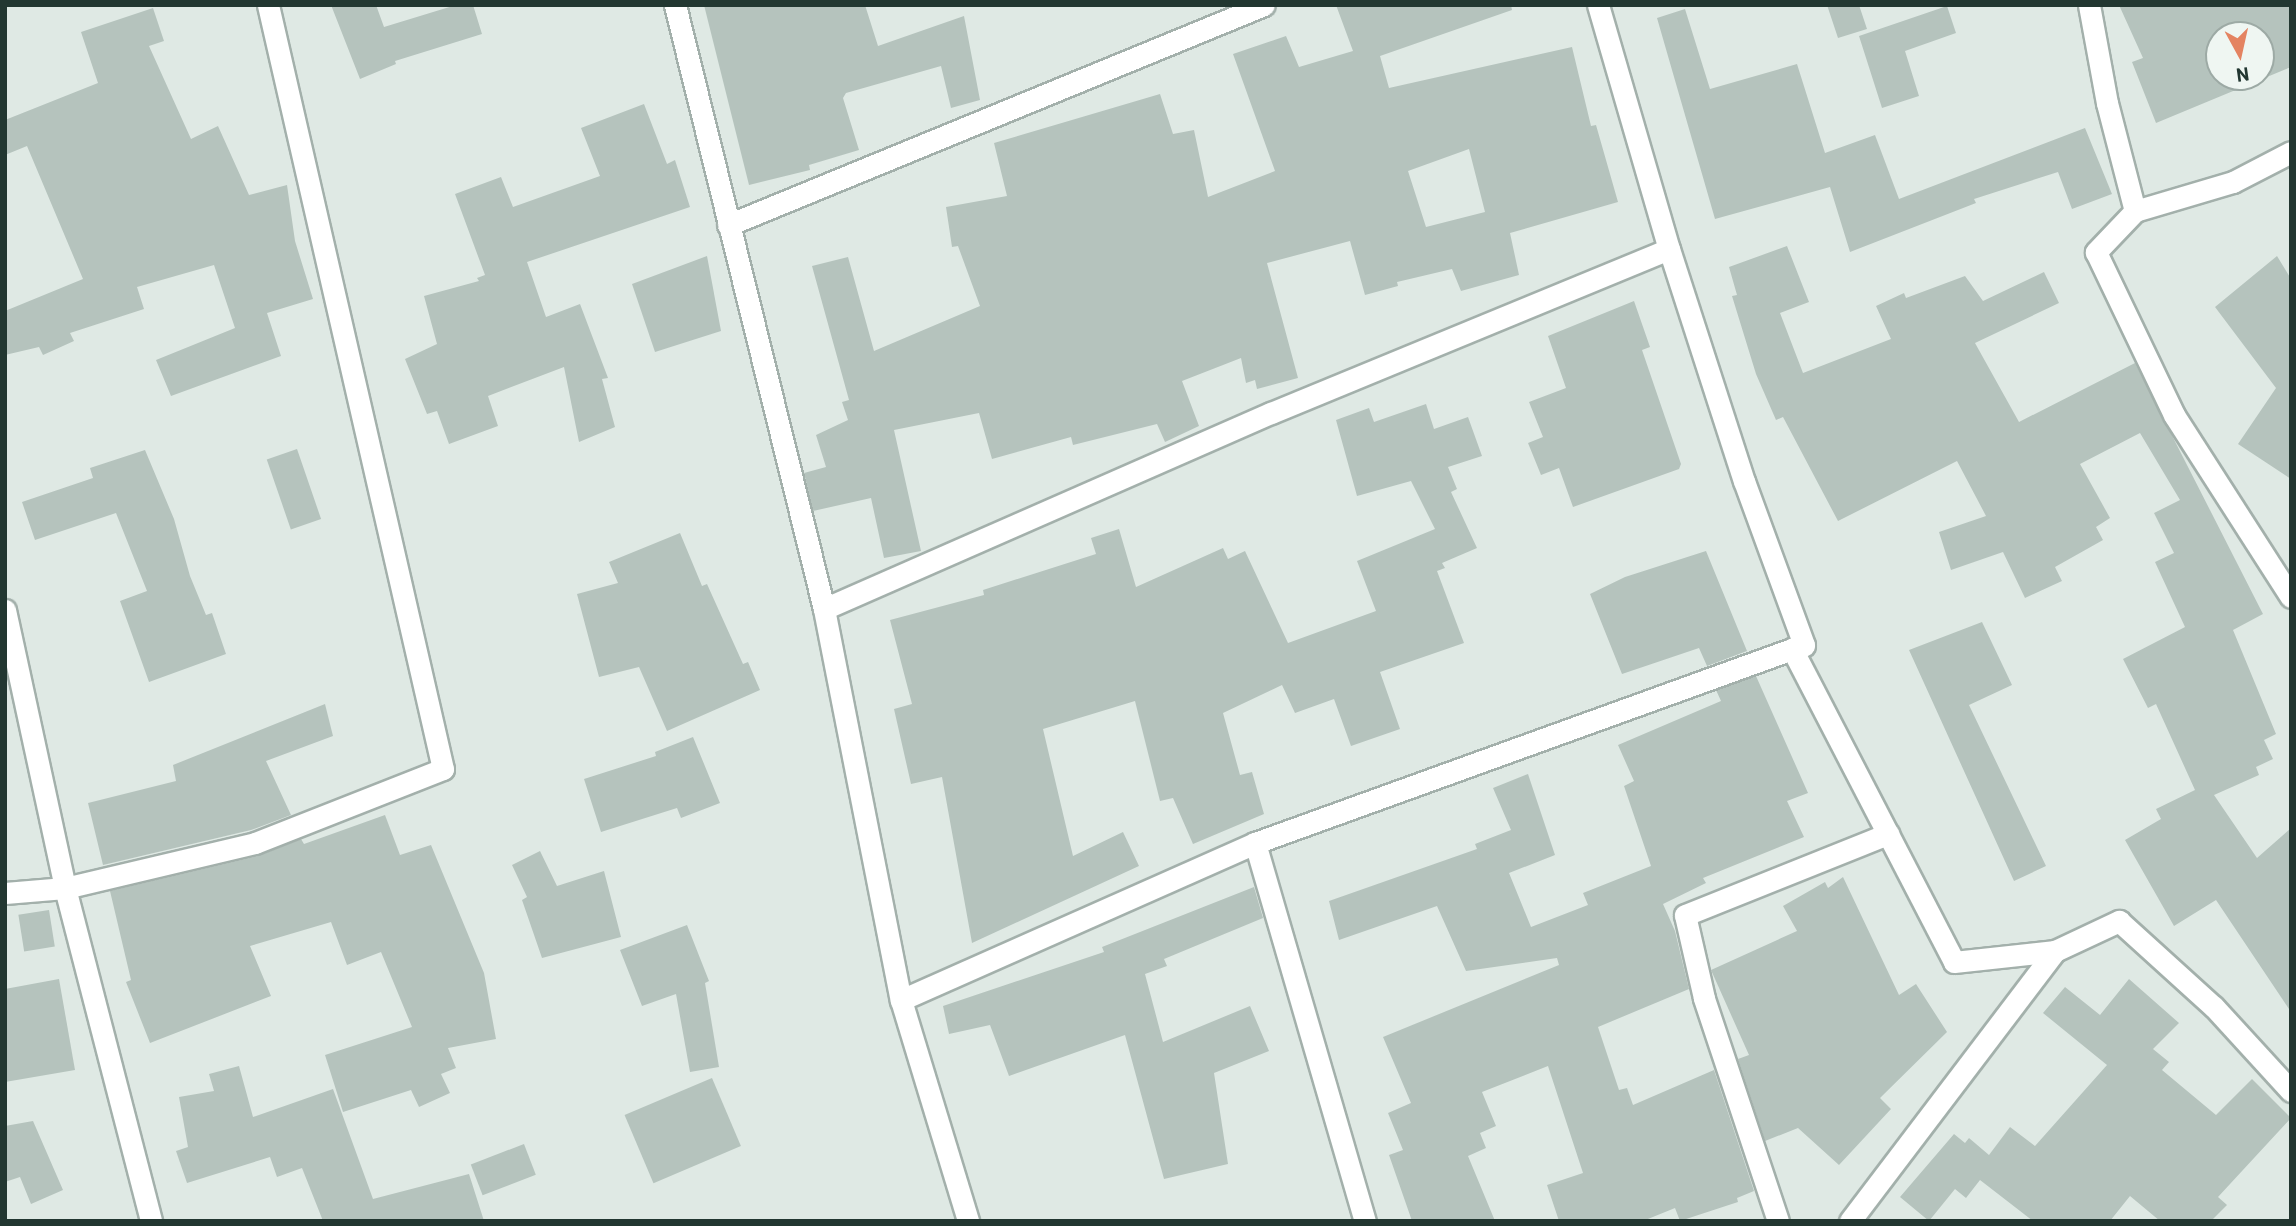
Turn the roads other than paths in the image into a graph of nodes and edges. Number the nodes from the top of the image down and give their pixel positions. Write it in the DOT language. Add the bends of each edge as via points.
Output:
graph roads {
  1 [pos="268,5"];
  2 [pos="675,5"];
  3 [pos="1264,5"];
  4 [pos="1598,5"];
  5 [pos="2089,5"];
  6 [pos="2291,152"];
  7 [pos="2135,211"];
  8 [pos="728,225"];
  9 [pos="1669,249"];
  10 [pos="2291,597"];
  11 [pos="824,609"];
  12 [pos="5,610"];
  13 [pos="1793,649"];
  14 [pos="1888,834"];
  15 [pos="1255,843"];
  16 [pos="65,888"];
  17 [pos="5,893"];
  18 [pos="2055,951"];
  19 [pos="901,999"];
  20 [pos="2291,1091"];
  21 [pos="151,1221"];
  22 [pos="968,1221"];
  23 [pos="1365,1221"];
  24 [pos="1778,1221"];
  25 [pos="1850,1221"];
  1 -- 16 [label="street" via="443,769 255,843"];
  2 -- 8 [label="street"];
  3 -- 8 [label="street"];
  4 -- 9 [label="street"];
  5 -- 7 [label="street" via="2107,103"];
  6 -- 7 [label="street" via="2233,182"];
  7 -- 10 [label="street" via="2096,252 2174,415"];
  8 -- 11 [label="street"];
  9 -- 11 [label="street" via="1270,413"];
  9 -- 13 [label="street" via="1744,481 1804,645"];
  11 -- 19 [label="street"];
  12 -- 16 [label="street"];
  13 -- 14 [label="street"];
  13 -- 15 [label="street"];
  14 -- 18 [label="street" via="1954,962"];
  14 -- 24 [label="street" via="1685,915 1704,998"];
  15 -- 19 [label="street"];
  15 -- 23 [label="street"];
  16 -- 17 [label="street"];
  16 -- 21 [label="street"];
  18 -- 20 [label="street" via="2119,921 2214,1007"];
  18 -- 25 [label="street"];
  19 -- 22 [label="street"];
}
